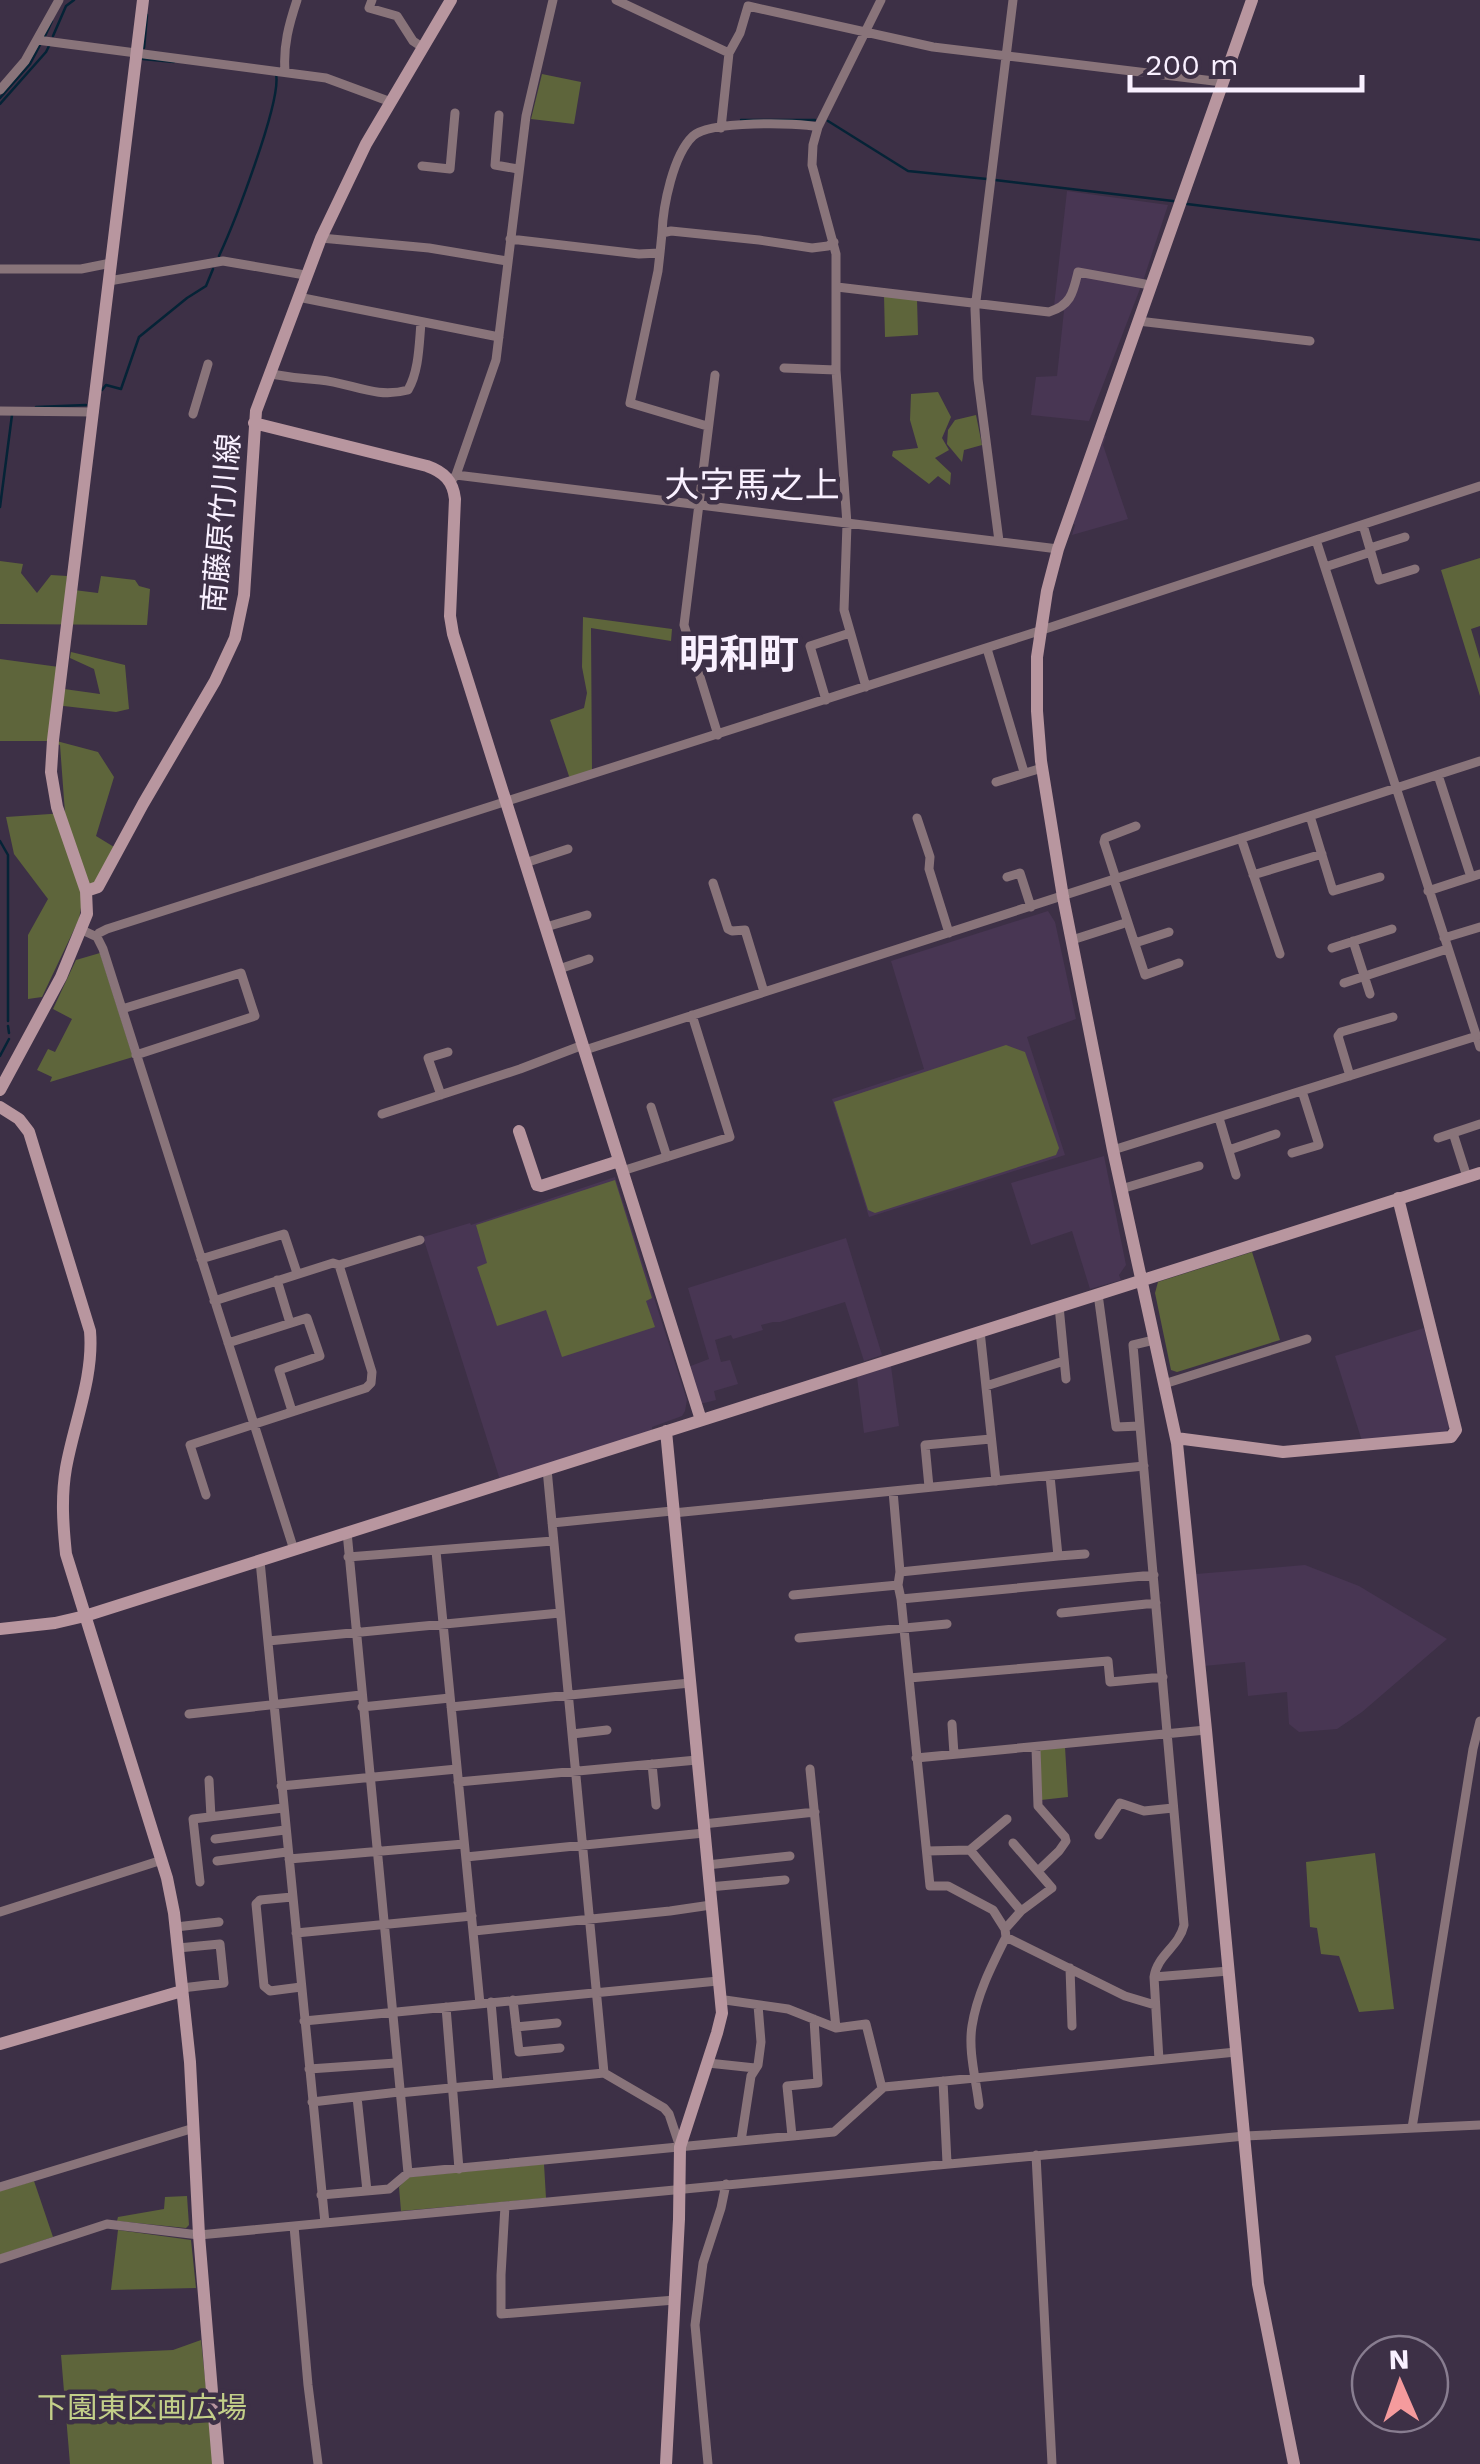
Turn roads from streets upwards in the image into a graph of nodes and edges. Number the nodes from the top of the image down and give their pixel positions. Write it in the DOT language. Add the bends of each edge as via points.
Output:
graph roads {
  1 [pos="46,0"];
  2 [pos="143,0"];
  3 [pos="297,0"];
  4 [pos="372,0"];
  5 [pos="451,0"];
  6 [pos="553,0"];
  7 [pos="880,0"];
  8 [pos="1013,0"];
  9 [pos="1252,0"];
  10 [pos="622,2"];
  11 [pos="761,4"];
  12 [pos="56,5"];
  13 [pos="866,32"];
  14 [pos="39,40"];
  15 [pos="422,47"];
  16 [pos="726,53"];
  17 [pos="136,54"];
  18 [pos="1006,56"];
  19 [pos="285,72"];
  20 [pos="1222,82"];
  21 [pos="0,90"];
  22 [pos="390,102"];
  23 [pos="456,114"];
  24 [pos="499,115"];
  25 [pos="721,124"];
  26 [pos="818,127"];
  27 [pos="422,166"];
  28 [pos="518,169"];
  29 [pos="662,233"];
  30 [pos="321,238"];
  31 [pos="510,239"];
  32 [pos="834,242"];
  33 [pos="660,252"];
  34 [pos="507,262"];
  35 [pos="111,264"];
  36 [pos="0,270"];
  37 [pos="305,276"];
  38 [pos="109,282"];
  39 [pos="1150,285"];
  40 [pos="837,286"];
  41 [pos="298,297"];
  42 [pos="977,302"];
  43 [pos="1138,320"];
  44 [pos="421,322"];
  45 [pos="499,337"];
  46 [pos="1310,341"];
  47 [pos="208,364"];
  48 [pos="784,368"];
  49 [pos="836,370"];
  50 [pos="271,374"];
  51 [pos="714,375"];
  52 [pos="0,411"];
  53 [pos="94,412"];
  54 [pos="194,414"];
  55 [pos="254,423"];
  56 [pos="707,426"];
  57 [pos="453,479"];
  58 [pos="1480,486"];
  59 [pos="699,506"];
  60 [pos="847,524"];
  61 [pos="1363,525"];
  62 [pos="1406,537"];
  63 [pos="999,540"];
  64 [pos="1316,540"];
  65 [pos="1058,548"];
  66 [pos="1370,550"];
  67 [pos="1325,567"];
  68 [pos="1415,569"];
  69 [pos="1040,632"];
  70 [pos="850,633"];
  71 [pos="988,652"];
  72 [pos="866,687"];
  73 [pos="826,700"];
  74 [pos="718,735"];
  75 [pos="1478,762"];
  76 [pos="1042,768"];
  77 [pos="1024,772"];
  78 [pos="1438,775"];
  79 [pos="1480,776"];
  80 [pos="996,782"];
  81 [pos="1396,788"];
  82 [pos="506,802"];
  83 [pos="1310,816"];
  84 [pos="917,818"];
  85 [pos="1136,826"];
  86 [pos="1241,838"];
  87 [pos="568,849"];
  88 [pos="1322,854"];
  89 [pos="526,863"];
  90 [pos="1254,875"];
  91 [pos="1476,875"];
  92 [pos="1007,876"];
  93 [pos="1380,877"];
  94 [pos="1115,879"];
  95 [pos="713,883"];
  96 [pos="86,891"];
  97 [pos="1428,891"];
  98 [pos="1063,897"];
  99 [pos="1031,907"];
  100 [pos="587,914"];
  101 [pos="1122,924"];
  102 [pos="546,927"];
  103 [pos="1480,927"];
  104 [pos="1392,929"];
  105 [pos="82,930"];
  106 [pos="1169,932"];
  107 [pos="950,933"];
  108 [pos="96,937"];
  109 [pos="1444,938"];
  110 [pos="1072,940"];
  111 [pos="1353,941"];
  112 [pos="1134,943"];
  113 [pos="1332,948"];
  114 [pos="1448,949"];
  115 [pos="1280,954"];
  116 [pos="589,959"];
  117 [pos="1179,963"];
  118 [pos="559,968"];
  119 [pos="1364,976"];
  120 [pos="1344,983"];
  121 [pos="764,992"];
  122 [pos="1370,994"];
  123 [pos="1480,1007"];
  124 [pos="122,1009"];
  125 [pos="1468,1011"];
  126 [pos="692,1015"];
  127 [pos="1392,1017"];
  128 [pos="1477,1036"];
  129 [pos="1480,1047"];
  130 [pos="584,1048"];
  131 [pos="448,1052"];
  132 [pos="136,1055"];
  133 [pos="1350,1076"];
  134 [pos="0,1090"];
  135 [pos="1302,1092"];
  136 [pos="441,1095"];
  137 [pos="0,1107"];
  138 [pos="651,1107"];
  139 [pos="382,1114"];
  140 [pos="1219,1118"];
  141 [pos="1480,1124"];
  142 [pos="520,1132"];
  143 [pos="1453,1133"];
  144 [pos="1276,1134"];
  145 [pos="1438,1138"];
  146 [pos="1113,1150"];
  147 [pos="1229,1150"];
  148 [pos="1292,1153"];
  149 [pos="667,1157"];
  150 [pos="620,1166"];
  151 [pos="1199,1166"];
  152 [pos="1236,1175"];
  153 [pos="1474,1175"];
  154 [pos="1121,1189"];
  155 [pos="1398,1198"];
  156 [pos="420,1240"];
  157 [pos="202,1260"];
  158 [pos="339,1265"];
  159 [pos="298,1274"];
  160 [pos="277,1280"];
  161 [pos="1142,1280"];
  162 [pos="1098,1294"];
  163 [pos="214,1300"];
  164 [pos="1059,1306"];
  165 [pos="290,1323"];
  166 [pos="980,1331"];
  167 [pos="1307,1338"];
  168 [pos="1154,1340"];
  169 [pos="228,1343"];
  170 [pos="1064,1361"];
  171 [pos="1066,1379"];
  172 [pos="1164,1384"];
  173 [pos="986,1386"];
  174 [pos="292,1411"];
  175 [pos="701,1420"];
  176 [pos="254,1424"];
  177 [pos="1140,1426"];
  178 [pos="666,1431"];
  179 [pos="1176,1438"];
  180 [pos="991,1439"];
  181 [pos="1144,1466"];
  182 [pos="547,1469"];
  183 [pos="1050,1476"];
  184 [pos="996,1481"];
  185 [pos="929,1488"];
  186 [pos="893,1491"];
  187 [pos="206,1495"];
  188 [pos="672,1512"];
  189 [pos="552,1523"];
  190 [pos="347,1532"];
  191 [pos="553,1541"];
  192 [pos="294,1550"];
  193 [pos="436,1550"];
  194 [pos="1085,1554"];
  195 [pos="1058,1556"];
  196 [pos="348,1557"];
  197 [pos="260,1560"];
  198 [pos="900,1572"];
  199 [pos="1154,1574"];
  200 [pos="898,1584"];
  201 [pos="792,1595"];
  202 [pos="901,1599"];
  203 [pos="1156,1603"];
  204 [pos="560,1613"];
  205 [pos="1061,1613"];
  206 [pos="85,1616"];
  207 [pos="444,1624"];
  208 [pos="946,1624"];
  209 [pos="0,1628"];
  210 [pos="16,1628"];
  211 [pos="903,1628"];
  212 [pos="355,1633"];
  213 [pos="0,1637"];
  214 [pos="800,1638"];
  215 [pos="268,1641"];
  216 [pos="1162,1677"];
  217 [pos="910,1678"];
  218 [pos="690,1683"];
  219 [pos="568,1695"];
  220 [pos="361,1701"];
  221 [pos="451,1702"];
  222 [pos="274,1705"];
  223 [pos="189,1714"];
  224 [pos="1480,1722"];
  225 [pos="952,1724"];
  226 [pos="608,1730"];
  227 [pos="1206,1730"];
  228 [pos="1167,1733"];
  229 [pos="572,1734"];
  230 [pos="1036,1748"];
  231 [pos="1476,1750"];
  232 [pos="954,1754"];
  233 [pos="916,1758"];
  234 [pos="697,1760"];
  235 [pos="652,1764"];
  236 [pos="457,1769"];
  237 [pos="810,1769"];
  238 [pos="575,1771"];
  239 [pos="370,1777"];
  240 [pos="209,1780"];
  241 [pos="458,1782"];
  242 [pos="281,1786"];
  243 [pos="656,1805"];
  244 [pos="283,1808"];
  245 [pos="1173,1808"];
  246 [pos="815,1812"];
  247 [pos="211,1816"];
  248 [pos="1006,1820"];
  249 [pos="704,1828"];
  250 [pos="285,1830"];
  251 [pos="1099,1835"];
  252 [pos="215,1839"];
  253 [pos="1013,1843"];
  254 [pos="464,1844"];
  255 [pos="582,1845"];
  256 [pos="927,1850"];
  257 [pos="970,1850"];
  258 [pos="377,1851"];
  259 [pos="288,1856"];
  260 [pos="790,1856"];
  261 [pos="466,1857"];
  262 [pos="162,1860"];
  263 [pos="218,1861"];
  264 [pos="707,1864"];
  265 [pos="1038,1870"];
  266 [pos="785,1880"];
  267 [pos="200,1882"];
  268 [pos="709,1887"];
  269 [pos="292,1897"];
  270 [pos="710,1905"];
  271 [pos="0,1912"];
  272 [pos="1021,1912"];
  273 [pos="472,1916"];
  274 [pos="590,1920"];
  275 [pos="219,1922"];
  276 [pos="384,1926"];
  277 [pos="176,1927"];
  278 [pos="474,1932"];
  279 [pos="1005,1933"];
  280 [pos="296,1934"];
  281 [pos="178,1948"];
  282 [pos="1070,1968"];
  283 [pos="1229,1971"];
  284 [pos="1154,1977"];
  285 [pos="718,1980"];
  286 [pos="301,1988"];
  287 [pos="182,1990"];
  288 [pos="596,1993"];
  289 [pos="720,1997"];
  290 [pos="513,2000"];
  291 [pos="485,2003"];
  292 [pos="758,2005"];
  293 [pos="1156,2005"];
  294 [pos="446,2007"];
  295 [pos="392,2012"];
  296 [pos="814,2019"];
  297 [pos="304,2021"];
  298 [pos="558,2022"];
  299 [pos="516,2026"];
  300 [pos="1072,2026"];
  301 [pos="836,2028"];
  302 [pos="0,2044"];
  303 [pos="560,2048"];
  304 [pos="1236,2052"];
  305 [pos="1159,2060"];
  306 [pos="396,2062"];
  307 [pos="708,2063"];
  308 [pos="755,2068"];
  309 [pos="309,2070"];
  310 [pos="604,2073"];
  311 [pos="976,2078"];
  312 [pos="943,2081"];
  313 [pos="498,2083"];
  314 [pos="452,2088"];
  315 [pos="882,2088"];
  316 [pos="399,2093"];
  317 [pos="357,2097"];
  318 [pos="312,2102"];
  319 [pos="978,2105"];
  320 [pos="1480,2125"];
  321 [pos="194,2128"];
  322 [pos="1412,2128"];
  323 [pos="792,2136"];
  324 [pos="1245,2136"];
  325 [pos="741,2141"];
  326 [pos="680,2147"];
  327 [pos="1036,2155"];
  328 [pos="946,2163"];
  329 [pos="459,2169"];
  330 [pos="408,2173"];
  331 [pos="726,2184"];
  332 [pos="0,2188"];
  333 [pos="680,2189"];
  334 [pos="366,2191"];
  335 [pos="321,2195"];
  336 [pos="506,2206"];
  337 [pos="325,2223"];
  338 [pos="294,2226"];
  339 [pos="199,2236"];
  340 [pos="0,2259"];
  341 [pos="675,2300"];
  342 [pos="218,2464"];
  343 [pos="318,2464"];
  344 [pos="666,2464"];
  345 [pos="708,2464"];
  346 [pos="1052,2464"];
  347 [pos="1294,2464"];
  1 -- 12 [label="street"];
  2 -- 17 [label="street"];
  3 -- 19 [label="street" via="286,32"];
  4 -- 15 [label="street" via="369,8 397,16"];
  5 -- 15 [label="street, 南藤原竹川線"];
  6 -- 28 [label="street"];
  7 -- 13 [label="street"];
  8 -- 18 [label="street"];
  9 -- 20 [label="street"];
  10 -- 16 [label="street"];
  11 -- 13 [label="street"];
  11 -- 16 [label="street" via="748,6"];
  12 -- 14 [label="street"];
  13 -- 18 [label="street"];
  13 -- 26 [label="street"];
  14 -- 17 [label="street"];
  14 -- 21 [label="street"];
  15 -- 22 [label="street, 南藤原竹川線"];
  16 -- 25 [label="street"];
  17 -- 19 [label="street"];
  17 -- 35 [label="street"];
  18 -- 20 [label="street"];
  18 -- 42 [label="street"];
  19 -- 22 [label="street" via="326,78"];
  20 -- 39 [label="street"];
  22 -- 30 [label="street, 南藤原竹川線"];
  23 -- 27 [label="street" via="450,169"];
  24 -- 28 [label="street" via="495,165"];
  25 -- 26 [label="street"];
  25 -- 29 [label="street" via="690,138 670,187"];
  26 -- 32 [label="street" via="812,165"];
  28 -- 31 [label="street"];
  29 -- 32 [label="street" via="812,248"];
  29 -- 33 [label="street"];
  30 -- 34 [label="street"];
  30 -- 37 [label="street, 南藤原竹川線"];
  31 -- 33 [label="street"];
  31 -- 34 [label="street"];
  32 -- 40 [label="street"];
  33 -- 56 [label="street" via="630,403"];
  34 -- 45 [label="street"];
  35 -- 36 [label="street"];
  35 -- 38 [label="street"];
  37 -- 38 [label="street" via="223,261"];
  37 -- 41 [label="street, 南藤原竹川線"];
  38 -- 53 [label="street"];
  39 -- 42 [label="street" via="1078,272 1068,303 1049,312"];
  39 -- 43 [label="street"];
  40 -- 42 [label="street"];
  40 -- 49 [label="street"];
  41 -- 44 [label="street"];
  41 -- 50 [label="street, 南藤原竹川線"];
  42 -- 63 [label="street" via="978,379"];
  43 -- 46 [label="street"];
  43 -- 65 [label="street"];
  44 -- 45 [label="street"];
  44 -- 50 [label="street" via="408,390 390,395"];
  45 -- 57 [label="street"];
  47 -- 54 [label="street"];
  48 -- 49 [label="street"];
  49 -- 60 [label="street"];
  50 -- 55 [label="street, 南藤原竹川線"];
  51 -- 56 [label="street"];
  52 -- 53 [label="street"];
  53 -- 96 [label="street" via="50,772"];
  55 -- 57 [label="street" via="427,466"];
  55 -- 96 [label="street, 南藤原竹川線" via="244,595 235,638 98,888"];
  56 -- 59 [label="street"];
  57 -- 59 [label="street"];
  57 -- 82 [label="street" via="451,625"];
  58 -- 61 [label="street"];
  59 -- 60 [label="street"];
  59 -- 74 [label="street" via="684,625"];
  60 -- 63 [label="street"];
  60 -- 70 [label="street" via="844,610"];
  61 -- 64 [label="street"];
  61 -- 66 [label="street"];
  62 -- 66 [label="street"];
  63 -- 65 [label="street"];
  64 -- 67 [label="street"];
  64 -- 69 [label="street"];
  65 -- 69 [label="street"];
  66 -- 67 [label="street"];
  66 -- 68 [label="street" via="1379,580"];
  67 -- 81 [label="street"];
  69 -- 72 [label="street"];
  69 -- 76 [label="street"];
  70 -- 72 [label="street"];
  70 -- 73 [label="street" via="810,646"];
  71 -- 77 [label="street"];
  72 -- 73 [label="street"];
  73 -- 74 [label="street"];
  74 -- 82 [label="street"];
  75 -- 78 [label="street"];
  75 -- 79 [label="street"];
  76 -- 77 [label="street"];
  76 -- 98 [label="street"];
  77 -- 80 [label="street"];
  78 -- 81 [label="street"];
  78 -- 91 [label="street"];
  81 -- 83 [label="street"];
  81 -- 97 [label="street"];
  82 -- 89 [label="street"];
  82 -- 108 [label="street"];
  83 -- 86 [label="street"];
  83 -- 88 [label="street"];
  84 -- 107 [label="street"];
  85 -- 94 [label="street" via="1105,838"];
  86 -- 90 [label="street"];
  86 -- 94 [label="street"];
  87 -- 89 [label="street"];
  88 -- 90 [label="street"];
  88 -- 93 [label="street" via="1333,891"];
  89 -- 102 [label="street"];
  90 -- 115 [label="street"];
  91 -- 97 [label="street"];
  92 -- 99 [label="street" via="1020,874"];
  94 -- 98 [label="street"];
  94 -- 112 [label="street"];
  95 -- 121 [label="street" via="728,930 745,930"];
  96 -- 105 [label="street"];
  97 -- 109 [label="street"];
  98 -- 99 [label="street"];
  98 -- 110 [label="street"];
  99 -- 107 [label="street"];
  100 -- 102 [label="street"];
  101 -- 110 [label="street"];
  102 -- 118 [label="street"];
  103 -- 109 [label="street"];
  104 -- 111 [label="street"];
  105 -- 108 [label="street"];
  105 -- 134 [label="street"];
  106 -- 112 [label="street"];
  107 -- 121 [label="street"];
  108 -- 124 [label="street"];
  109 -- 114 [label="street"];
  110 -- 146 [label="street"];
  111 -- 113 [label="street"];
  111 -- 119 [label="street"];
  112 -- 117 [label="street" via="1145,974"];
  114 -- 119 [label="street"];
  114 -- 125 [label="street"];
  116 -- 118 [label="street"];
  118 -- 130 [label="street"];
  119 -- 120 [label="street"];
  119 -- 122 [label="street"];
  121 -- 126 [label="street"];
  123 -- 125 [label="street"];
  124 -- 132 [label="street"];
  124 -- 132 [label="street" via="240,973 255,1016"];
  125 -- 128 [label="street"];
  126 -- 130 [label="street"];
  126 -- 149 [label="street" via="730,1137"];
  127 -- 133 [label="street" via="1338,1036"];
  128 -- 129 [label="street"];
  128 -- 133 [label="street"];
  130 -- 136 [label="street"];
  130 -- 150 [label="street"];
  131 -- 136 [label="street" via="428,1058"];
  132 -- 157 [label="street"];
  133 -- 135 [label="street"];
  135 -- 140 [label="street"];
  135 -- 148 [label="street" via="1319,1146"];
  136 -- 139 [label="street"];
  137 -- 206 [label="street" via="29,1132 90,1331 62,1511 66,1554"];
  138 -- 149 [label="street"];
  140 -- 146 [label="street"];
  140 -- 147 [label="street"];
  141 -- 143 [label="street"];
  142 -- 150 [label="street" via="537,1185"];
  143 -- 145 [label="street"];
  143 -- 153 [label="street"];
  144 -- 147 [label="street"];
  146 -- 154 [label="street"];
  147 -- 152 [label="street"];
  149 -- 150 [label="street"];
  150 -- 175 [label="street"];
  151 -- 154 [label="street"];
  153 -- 155 [label="street"];
  154 -- 161 [label="street"];
  155 -- 161 [label="street"];
  155 -- 179 [label="street" via="1456,1430 1451,1438 1283,1452"];
  156 -- 158 [label="street"];
  157 -- 159 [label="street" via="284,1234"];
  157 -- 163 [label="street"];
  158 -- 159 [label="street"];
  158 -- 174 [label="street" via="371,1383"];
  159 -- 160 [label="street"];
  160 -- 163 [label="street"];
  160 -- 165 [label="street"];
  161 -- 162 [label="street"];
  161 -- 168 [label="street"];
  162 -- 164 [label="street"];
  162 -- 177 [label="street" via="1116,1427"];
  163 -- 169 [label="street"];
  164 -- 166 [label="street"];
  164 -- 170 [label="street"];
  165 -- 169 [label="street"];
  165 -- 174 [label="street" via="307,1318 320,1356 279,1370"];
  166 -- 173 [label="street"];
  166 -- 175 [label="street"];
  167 -- 172 [label="street"];
  168 -- 172 [label="street"];
  168 -- 177 [label="street" via="1133,1345"];
  169 -- 176 [label="street"];
  170 -- 171 [label="street"];
  170 -- 173 [label="street"];
  172 -- 179 [label="street"];
  173 -- 180 [label="street"];
  174 -- 176 [label="street"];
  175 -- 178 [label="street"];
  176 -- 187 [label="street" via="190,1445"];
  176 -- 192 [label="street"];
  177 -- 181 [label="street"];
  178 -- 182 [label="street"];
  178 -- 188 [label="street"];
  179 -- 227 [label="street"];
  180 -- 184 [label="street"];
  180 -- 185 [label="street" via="925,1446"];
  181 -- 183 [label="street"];
  181 -- 199 [label="street"];
  182 -- 189 [label="street"];
  182 -- 190 [label="street"];
  183 -- 184 [label="street"];
  183 -- 195 [label="street"];
  184 -- 185 [label="street"];
  185 -- 186 [label="street"];
  186 -- 188 [label="street"];
  186 -- 198 [label="street"];
  188 -- 189 [label="street"];
  188 -- 218 [label="street"];
  189 -- 191 [label="street"];
  190 -- 192 [label="street"];
  190 -- 196 [label="street"];
  191 -- 193 [label="street"];
  191 -- 204 [label="street"];
  192 -- 197 [label="street"];
  193 -- 196 [label="street"];
  193 -- 207 [label="street"];
  194 -- 195 [label="street"];
  195 -- 198 [label="street"];
  196 -- 212 [label="street"];
  197 -- 206 [label="street"];
  197 -- 215 [label="street"];
  198 -- 200 [label="street"];
  199 -- 202 [label="street"];
  199 -- 203 [label="street"];
  200 -- 201 [label="street"];
  200 -- 202 [label="street"];
  202 -- 211 [label="street"];
  203 -- 205 [label="street"];
  203 -- 216 [label="street"];
  204 -- 207 [label="street"];
  204 -- 219 [label="street"];
  206 -- 210 [label="street"];
  206 -- 262 [label="street"];
  207 -- 212 [label="street"];
  207 -- 221 [label="street"];
  208 -- 211 [label="street"];
  209 -- 210 [label="street"];
  210 -- 213 [label="street"];
  211 -- 214 [label="street"];
  211 -- 217 [label="street"];
  212 -- 215 [label="street"];
  212 -- 220 [label="street"];
  215 -- 222 [label="street"];
  216 -- 217 [label="street" via="1110,1682 1108,1661"];
  216 -- 228 [label="street"];
  217 -- 233 [label="street"];
  218 -- 219 [label="street"];
  218 -- 234 [label="street"];
  219 -- 221 [label="street"];
  219 -- 229 [label="street"];
  220 -- 221 [label="street"];
  220 -- 222 [label="street"];
  220 -- 239 [label="street"];
  221 -- 236 [label="street"];
  222 -- 223 [label="street"];
  222 -- 242 [label="street"];
  224 -- 231 [label="street"];
  225 -- 232 [label="street"];
  226 -- 229 [label="street"];
  227 -- 228 [label="street"];
  227 -- 283 [label="street"];
  228 -- 230 [label="street"];
  228 -- 245 [label="street"];
  229 -- 238 [label="street"];
  230 -- 232 [label="street"];
  230 -- 265 [label="street" via="1038,1806 1066,1842"];
  231 -- 322 [label="street"];
  232 -- 233 [label="street"];
  233 -- 256 [label="street"];
  234 -- 235 [label="street"];
  234 -- 249 [label="street"];
  235 -- 238 [label="street"];
  235 -- 243 [label="street"];
  236 -- 239 [label="street"];
  236 -- 241 [label="street"];
  237 -- 246 [label="street"];
  238 -- 241 [label="street"];
  238 -- 255 [label="street"];
  239 -- 242 [label="street"];
  239 -- 258 [label="street"];
  240 -- 247 [label="street"];
  241 -- 254 [label="street"];
  242 -- 244 [label="street"];
  244 -- 247 [label="street"];
  244 -- 250 [label="street"];
  245 -- 251 [label="street" via="1144,1811 1120,1803"];
  245 -- 284 [label="street" via="1183,1930"];
  246 -- 249 [label="street"];
  246 -- 301 [label="street"];
  247 -- 267 [label="street" via="193,1819"];
  248 -- 257 [label="street"];
  249 -- 255 [label="street"];
  249 -- 264 [label="street"];
  250 -- 252 [label="street"];
  250 -- 259 [label="street"];
  253 -- 265 [label="street"];
  254 -- 258 [label="street"];
  254 -- 261 [label="street"];
  255 -- 261 [label="street"];
  255 -- 274 [label="street"];
  256 -- 257 [label="street"];
  256 -- 279 [label="street" via="930,1886 948,1886 993,1910"];
  257 -- 272 [label="street"];
  258 -- 259 [label="street"];
  258 -- 276 [label="street"];
  259 -- 263 [label="street"];
  259 -- 269 [label="street"];
  260 -- 264 [label="street"];
  261 -- 273 [label="street"];
  262 -- 271 [label="street"];
  262 -- 277 [label="street"];
  264 -- 268 [label="street"];
  265 -- 272 [label="street" via="1052,1888"];
  266 -- 268 [label="street"];
  268 -- 270 [label="street"];
  269 -- 280 [label="street"];
  269 -- 286 [label="street" via="256,1904 264,1986"];
  270 -- 274 [label="street"];
  270 -- 285 [label="street"];
  272 -- 279 [label="street"];
  273 -- 276 [label="street"];
  273 -- 278 [label="street"];
  274 -- 278 [label="street"];
  274 -- 288 [label="street"];
  275 -- 277 [label="street"];
  276 -- 280 [label="street"];
  276 -- 295 [label="street"];
  277 -- 281 [label="street"];
  278 -- 291 [label="street"];
  279 -- 282 [label="street"];
  279 -- 311 [label="street" via="972,2027"];
  280 -- 286 [label="street"];
  281 -- 287 [label="street"];
  281 -- 287 [label="street" via="220,1944 224,1983"];
  282 -- 293 [label="street"];
  282 -- 300 [label="street"];
  283 -- 284 [label="street"];
  283 -- 304 [label="street"];
  284 -- 293 [label="street"];
  285 -- 288 [label="street"];
  285 -- 289 [label="street"];
  286 -- 297 [label="street"];
  287 -- 302 [label="street"];
  287 -- 321 [label="street"];
  288 -- 290 [label="street"];
  288 -- 310 [label="street"];
  289 -- 292 [label="street"];
  289 -- 307 [label="street" via="721,2021"];
  290 -- 291 [label="street"];
  290 -- 299 [label="street"];
  291 -- 294 [label="street"];
  291 -- 313 [label="street"];
  292 -- 296 [label="street"];
  292 -- 308 [label="street"];
  293 -- 305 [label="street"];
  294 -- 295 [label="street"];
  294 -- 314 [label="street"];
  295 -- 297 [label="street"];
  295 -- 306 [label="street"];
  296 -- 301 [label="street"];
  296 -- 323 [label="street" via="818,2083 787,2086"];
  297 -- 309 [label="street"];
  298 -- 299 [label="street"];
  299 -- 303 [label="street" via="519,2052"];
  301 -- 315 [label="street" via="866,2024"];
  304 -- 305 [label="street"];
  304 -- 324 [label="street"];
  305 -- 311 [label="street"];
  306 -- 309 [label="street"];
  306 -- 316 [label="street"];
  307 -- 308 [label="street"];
  307 -- 326 [label="street"];
  308 -- 325 [label="street"];
  309 -- 318 [label="street"];
  310 -- 313 [label="street"];
  310 -- 326 [label="street" via="664,2108"];
  311 -- 312 [label="street"];
  311 -- 319 [label="street"];
  312 -- 315 [label="street"];
  312 -- 328 [label="street"];
  313 -- 314 [label="street"];
  314 -- 316 [label="street"];
  314 -- 329 [label="street"];
  315 -- 323 [label="street" via="834,2132"];
  316 -- 317 [label="street"];
  316 -- 330 [label="street"];
  317 -- 318 [label="street"];
  317 -- 334 [label="street"];
  318 -- 335 [label="street"];
  320 -- 322 [label="street"];
  321 -- 332 [label="street"];
  321 -- 339 [label="street"];
  322 -- 324 [label="street"];
  323 -- 325 [label="street"];
  324 -- 327 [label="street"];
  324 -- 347 [label="street" via="1261,2303"];
  325 -- 326 [label="street"];
  326 -- 329 [label="street"];
  326 -- 333 [label="street"];
  327 -- 328 [label="street"];
  327 -- 346 [label="street"];
  328 -- 331 [label="street"];
  329 -- 330 [label="street"];
  330 -- 334 [label="street" via="389,2189"];
  331 -- 333 [label="street"];
  331 -- 345 [label="street" via="703,2263 695,2325"];
  333 -- 336 [label="street"];
  333 -- 341 [label="street"];
  334 -- 335 [label="street"];
  335 -- 337 [label="street"];
  336 -- 337 [label="street"];
  336 -- 341 [label="street" via="501,2314"];
  337 -- 338 [label="street"];
  338 -- 339 [label="street"];
  338 -- 343 [label="street"];
  339 -- 340 [label="street" via="107,2224"];
  339 -- 342 [label="street"];
  341 -- 344 [label="street"];
}
